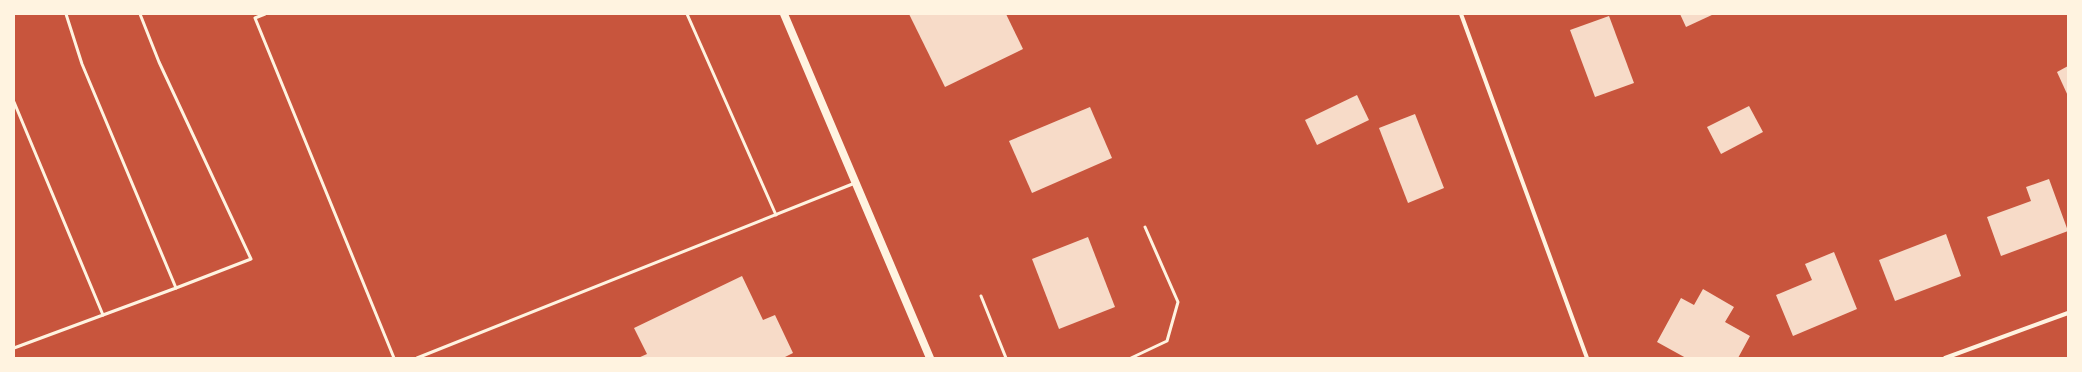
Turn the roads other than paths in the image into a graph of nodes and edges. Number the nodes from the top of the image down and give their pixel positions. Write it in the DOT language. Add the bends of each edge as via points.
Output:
graph roads {
  1 [pos="66,14"];
  2 [pos="140,14"];
  3 [pos="266,14"];
  4 [pos="687,14"];
  5 [pos="784,14"];
  6 [pos="1461,14"];
  7 [pos="14,102"];
  8 [pos="856,183"];
  9 [pos="776,215"];
  10 [pos="1145,227"];
  11 [pos="176,288"];
  12 [pos="981,296"];
  13 [pos="2068,312"];
  14 [pos="103,315"];
  15 [pos="14,348"];
  16 [pos="394,358"];
  17 [pos="416,358"];
  18 [pos="930,358"];
  19 [pos="1006,358"];
  20 [pos="1131,358"];
  21 [pos="1587,358"];
  22 [pos="1945,358"];
  1 -- 11 [label="lane" via="82,64"];
  2 -- 11 [label="lane" via="159,62 251,259"];
  3 -- 16 [label="lane" via="256,18"];
  4 -- 9 [label="lane"];
  5 -- 8 [label="main road"];
  6 -- 21 [label="street"];
  7 -- 14 [label="lane"];
  8 -- 9 [label="lane"];
  8 -- 18 [label="main road"];
  9 -- 17 [label="lane"];
  10 -- 20 [label="lane" via="1178,302 1167,341"];
  11 -- 14 [label="lane"];
  12 -- 19 [label="lane"];
  13 -- 22 [label="street"];
  14 -- 15 [label="lane"];
}
